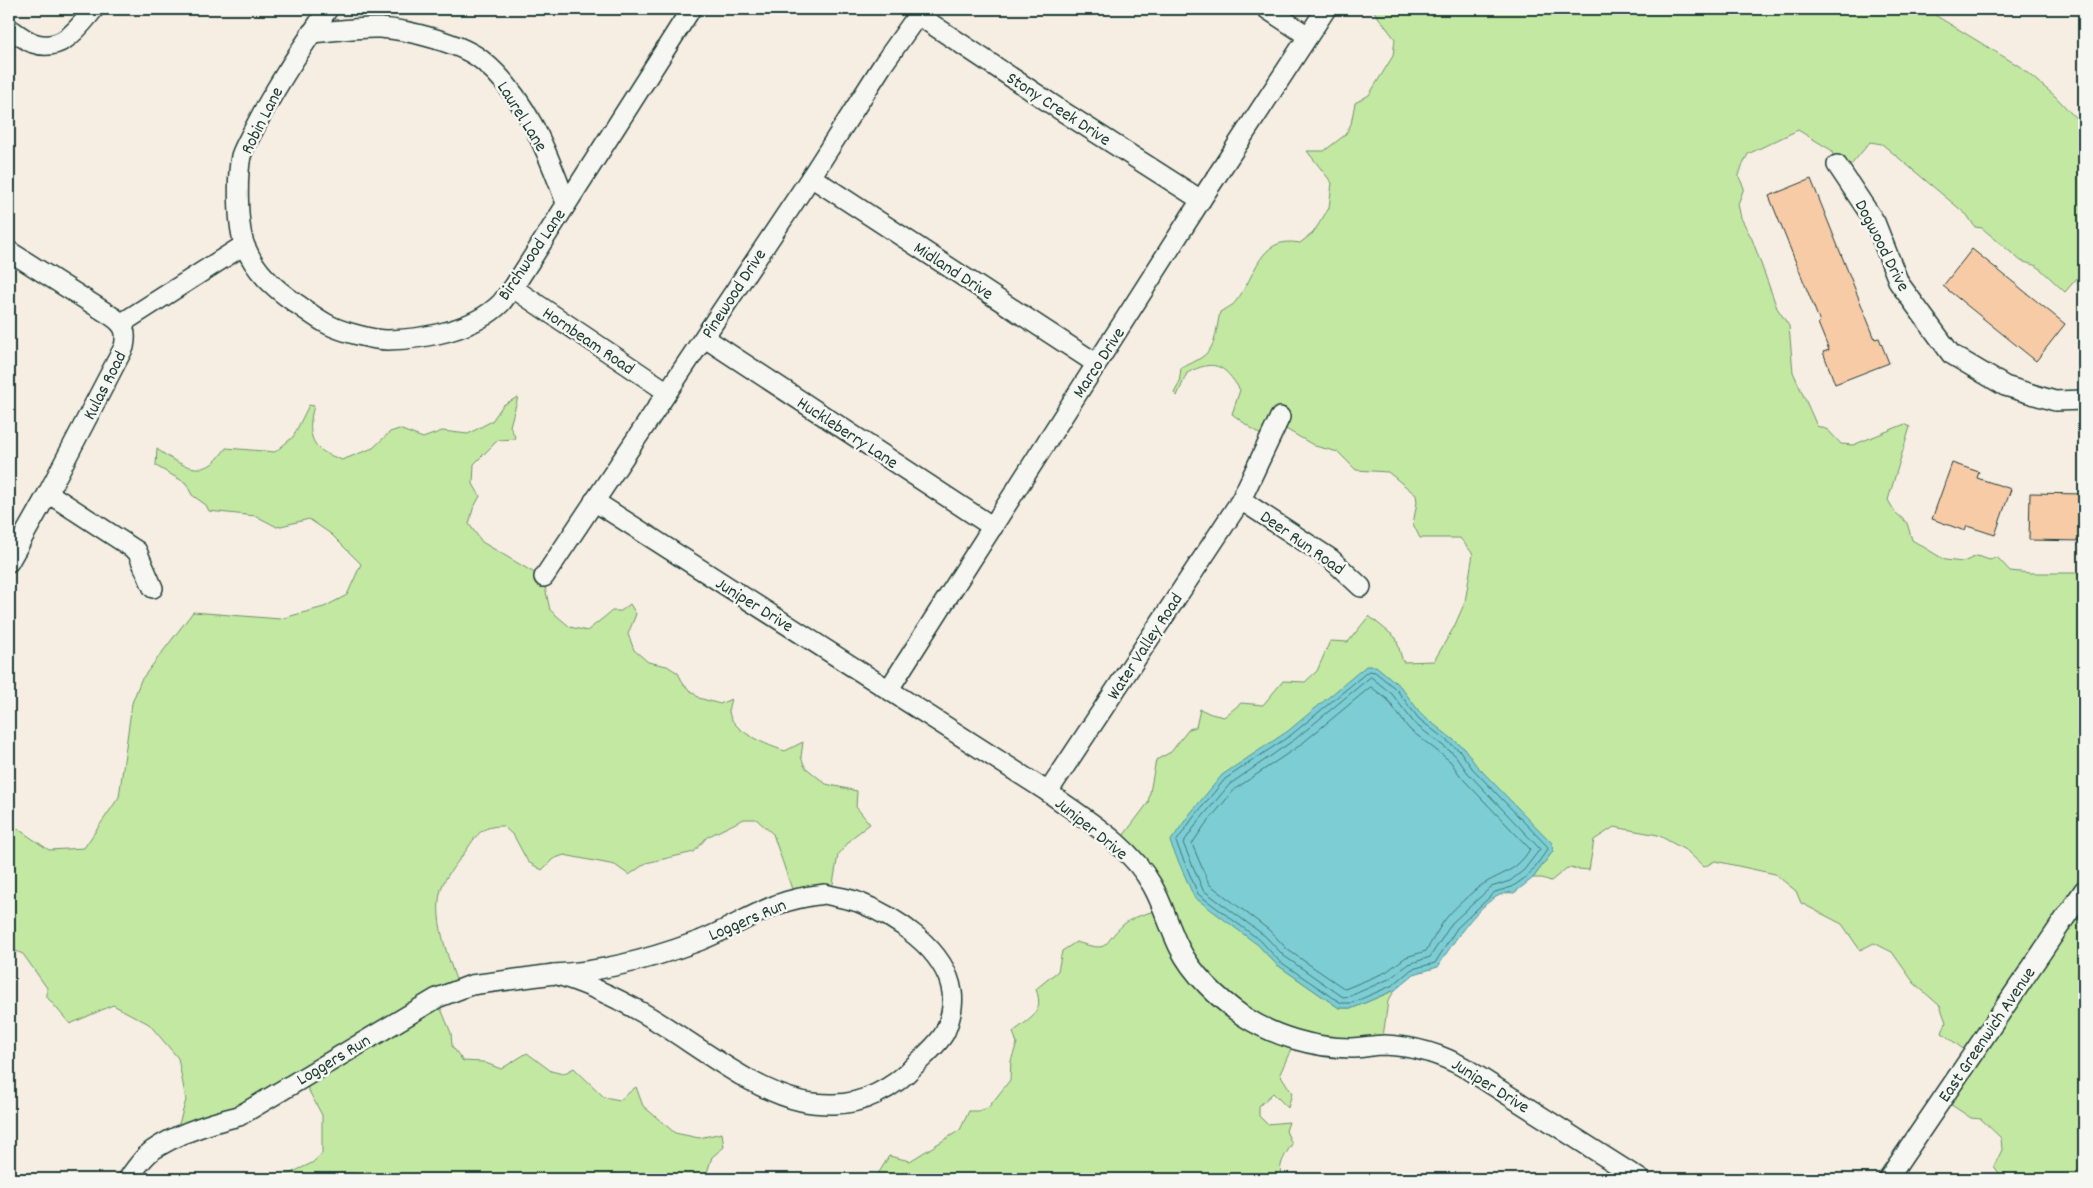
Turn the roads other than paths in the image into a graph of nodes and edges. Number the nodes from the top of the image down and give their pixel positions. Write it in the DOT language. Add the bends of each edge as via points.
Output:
graph roads {
  1 [pos="94,9"];
  2 [pos="328,9"];
  3 [pos="691,9"];
  4 [pos="1267,9"];
  5 [pos="1326,9"];
  6 [pos="920,12"];
  7 [pos="9,28"];
  8 [pos="312,34"];
  9 [pos="1308,36"];
  10 [pos="1837,165"];
  11 [pos="811,177"];
  12 [pos="1201,200"];
  13 [pos="566,202"];
  14 [pos="244,245"];
  15 [pos="9,251"];
  16 [pos="513,288"];
  17 [pos="122,323"];
  18 [pos="705,338"];
  19 [pos="1097,364"];
  20 [pos="666,391"];
  21 [pos="2084,400"];
  22 [pos="1280,417"];
  23 [pos="48,493"];
  24 [pos="1242,500"];
  25 [pos="594,501"];
  26 [pos="993,526"];
  27 [pos="9,562"];
  28 [pos="544,577"];
  29 [pos="153,588"];
  30 [pos="1361,588"];
  31 [pos="889,690"];
  32 [pos="1048,792"];
  33 [pos="2084,890"];
  34 [pos="554,974"];
  35 [pos="128,1179"];
  36 [pos="1640,1179"];
  37 [pos="1888,1179"];
  1 -- 7 [label="street" via="60,44 34,43"];
  2 -- 8 [label="street, Robin Lane"];
  3 -- 13 [label="street, Birchwood Lane"];
  4 -- 9 [label="street"];
  5 -- 9 [label="street, Marco Drive"];
  6 -- 11 [label="street, Pinewood Drive"];
  6 -- 12 [label="street, Stony Creek Drive" via="1062,111"];
  8 -- 13 [label="street, Laurel Lane" via="380,28 435,38 483,60 505,83 528,118 551,161"];
  8 -- 14 [label="street, Robin Lane" via="263,112 242,154 238,193"];
  9 -- 12 [label="street, Marco Drive"];
  10 -- 21 [label="street, Dogwood Drive" via="1875,222 1899,283 1951,354 2005,386 2055,401"];
  11 -- 18 [label="street, Pinewood Drive"];
  11 -- 19 [label="street, Midland Drive"];
  12 -- 19 [label="street, Marco Drive"];
  13 -- 16 [label="street, Birchwood Lane"];
  14 -- 16 [label="street, Birchwood Lane" via="258,272 306,310 330,326 386,340 449,331 501,303"];
  14 -- 17 [label="street"];
  15 -- 17 [label="street"];
  16 -- 20 [label="street, Hornbeam Road"];
  17 -- 23 [label="street, Kulas Road" via="126,336 124,347"];
  18 -- 20 [label="street, Pinewood Drive"];
  18 -- 26 [label="street, Huckleberry Lane"];
  19 -- 26 [label="street, Marco Drive"];
  20 -- 25 [label="street, Pinewood Drive"];
  22 -- 24 [label="street"];
  23 -- 27 [label="street, Kulas Road"];
  23 -- 29 [label="street" via="137,552"];
  24 -- 30 [label="street, Deer Run Road" via="1331,559"];
  24 -- 32 [label="street, Water Valley Road"];
  25 -- 28 [label="street, Pinewood Drive"];
  25 -- 31 [label="street, Juniper Drive"];
  26 -- 31 [label="street, Marco Drive"];
  31 -- 32 [label="street, Juniper Drive"];
  32 -- 36 [label="street, Juniper Drive" via="1111,838 1134,861 1152,884 1184,955 1222,1000 1244,1016 1289,1039 1350,1048 1385,1045 1447,1058"];
  33 -- 37 [label="street, East Greenwich Avenue"];
  34 -- 34 [label="street, Loggers Run" via="576,980 643,1013 761,1086 809,1102 859,1101 886,1089 908,1073 944,1034 952,1011 952,992 943,966 922,941 884,913 856,901 825,894 777,904 696,942 656,955 616,966"];
  34 -- 35 [label="street, Loggers Run" via="471,985 437,998 239,1116 212,1123 152,1151"];
}
